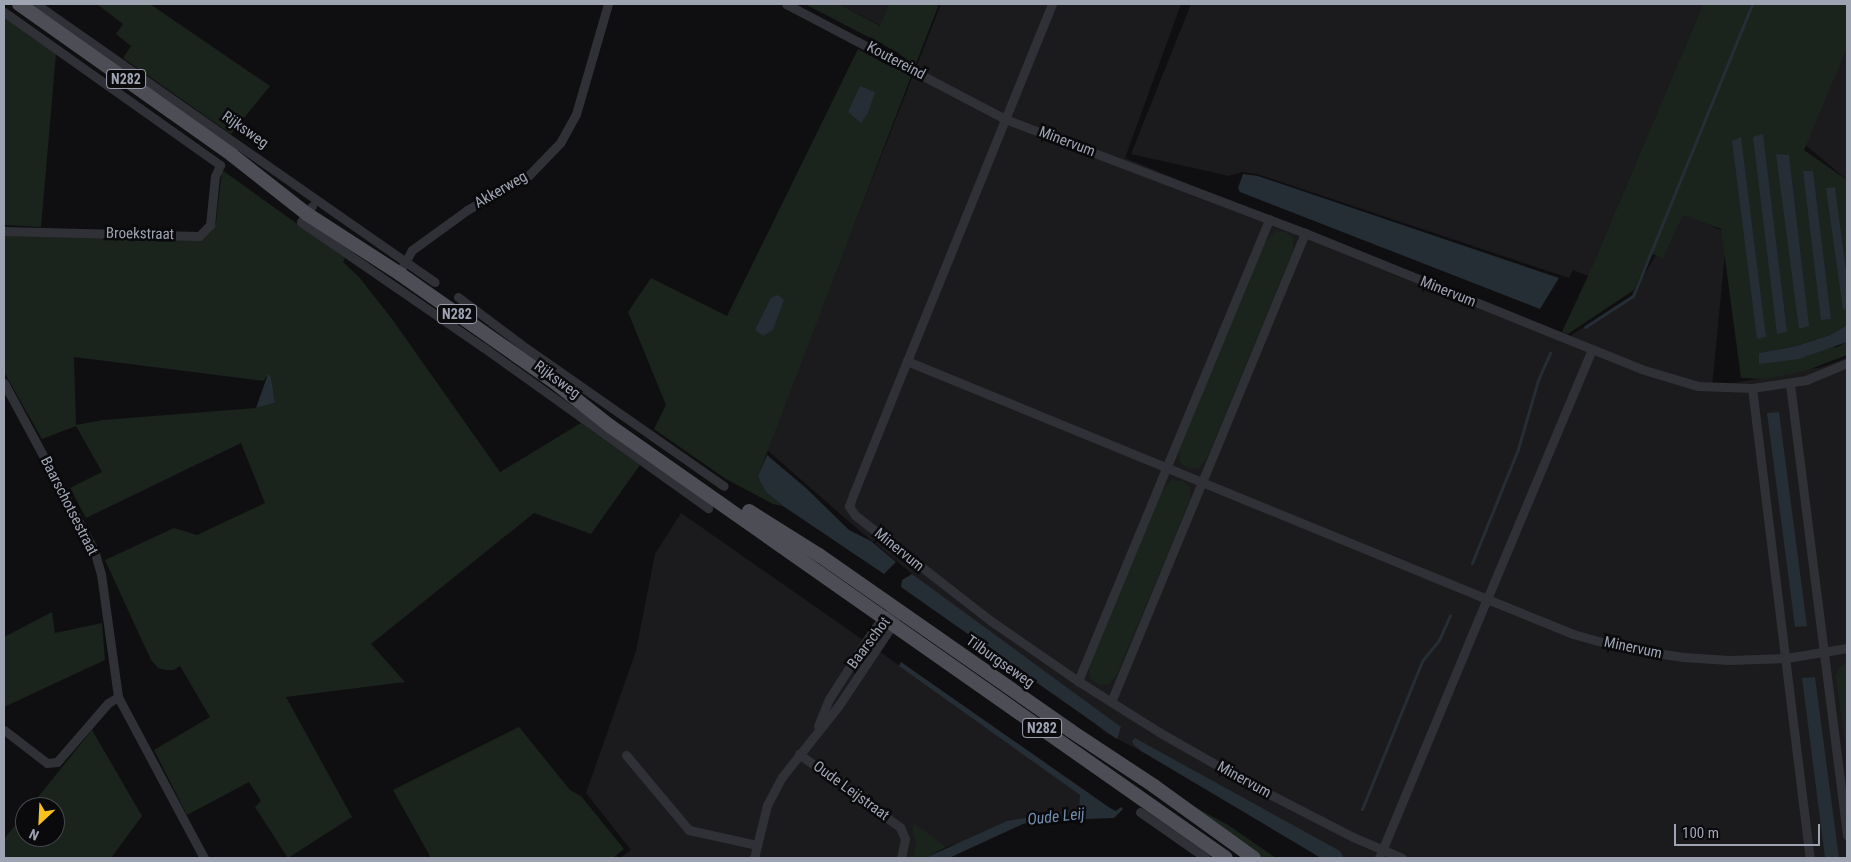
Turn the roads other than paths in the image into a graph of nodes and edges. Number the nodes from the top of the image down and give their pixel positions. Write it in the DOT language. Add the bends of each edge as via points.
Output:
graph roads {
  1 [pos="19,4"];
  2 [pos="36,4"];
  3 [pos="608,4"];
  4 [pos="786,4"];
  5 [pos="1052,4"];
  6 [pos="4,12"];
  7 [pos="1005,119"];
  8 [pos="309,210"];
  9 [pos="1269,219"];
  10 [pos="4,232"];
  11 [pos="1305,233"];
  12 [pos="402,268"];
  13 [pos="435,282"];
  14 [pos="458,297"];
  15 [pos="1591,351"];
  16 [pos="908,361"];
  17 [pos="1847,364"];
  18 [pos="556,376"];
  19 [pos="4,383"];
  20 [pos="1790,384"];
  21 [pos="1752,388"];
  22 [pos="610,426"];
  23 [pos="1166,467"];
  24 [pos="1202,482"];
  25 [pos="720,498"];
  26 [pos="1487,599"];
  27 [pos="898,609"];
  28 [pos="889,620"];
  29 [pos="1847,648"];
  30 [pos="1824,653"];
  31 [pos="1786,658"];
  32 [pos="1078,681"];
  33 [pos="118,697"];
  34 [pos="1111,702"];
  35 [pos="4,730"];
  36 [pos="799,754"];
  37 [pos="626,755"];
  38 [pos="1140,812"];
  39 [pos="1847,835"];
  40 [pos="757,845"];
  41 [pos="1381,854"];
  42 [pos="204,858"];
  43 [pos="754,858"];
  44 [pos="901,858"];
  45 [pos="1206,858"];
  46 [pos="1226,858"];
  47 [pos="1254,858"];
  48 [pos="1374,858"];
  49 [pos="1402,858"];
  50 [pos="1810,858"];
  1 -- 8 [label="main road, Rijksweg / N282"];
  2 -- 12 [label="street, Rijksweg"];
  3 -- 12 [label="street, Akkerweg" via="576,114 560,143 530,175 467,210 412,250"];
  4 -- 7 [label="street, Koutereind"];
  5 -- 7 [label="street, Minervum"];
  6 -- 10 [label="street, Broekstraat" via="220,165 215,176 210,225 198,236"];
  7 -- 9 [label="street, Minervum"];
  7 -- 16 [label="street, Minervum"];
  8 -- 12 [label="main road, Rijksweg / N282" via="336,223 360,246"];
  8 -- 22 [label="street, Rijksweg" via="301,222 483,347"];
  9 -- 11 [label="street, Minervum"];
  9 -- 23 [label="street"];
  11 -- 15 [label="street, Minervum"];
  11 -- 24 [label="street"];
  12 -- 13 [label="street, Rijksweg"];
  12 -- 18 [label="main road, Rijksweg / N282"];
  14 -- 18 [label="street, Rijksweg"];
  15 -- 21 [label="street, Minervum" via="1673,380 1718,388"];
  15 -- 26 [label="street"];
  16 -- 23 [label="street, Minervum"];
  16 -- 32 [label="street, Minervum" via="850,506 856,515 918,566"];
  17 -- 20 [label="street, Minervum"];
  18 -- 22 [label="main road, Rijksweg / N282"];
  18 -- 25 [label="street, Rijksweg"];
  19 -- 33 [label="street, Baarschotsestraat" via="94,550 101,574"];
  20 -- 21 [label="street, Minervum"];
  20 -- 30 [label="street"];
  21 -- 31 [label="street"];
  22 -- 25 [label="main road, Rijksweg / N282"];
  23 -- 24 [label="street, Minervum"];
  23 -- 32 [label="street"];
  24 -- 26 [label="street, Minervum"];
  24 -- 34 [label="street"];
  25 -- 27 [label="main road, Tilburgseweg / N282" via="819,555"];
  25 -- 28 [label="main road, Tilburgseweg / N282"];
  26 -- 31 [label="street, Minervum" via="1573,634 1623,648 1729,660"];
  26 -- 41 [label="street"];
  27 -- 28 [label="street, Baarschot"];
  27 -- 47 [label="main road, Tilburgseweg / N282"];
  28 -- 36 [label="street, Baarschot" via="829,699 814,735"];
  28 -- 46 [label="main road, Tilburgseweg / N282"];
  29 -- 30 [label="street, Minervum"];
  30 -- 31 [label="street, Minervum"];
  30 -- 39 [label="street"];
  31 -- 50 [label="street"];
  32 -- 34 [label="street, Minervum"];
  33 -- 35 [label="street" via="108,703 57,762 47,763"];
  33 -- 42 [label="street, Baarschotsestraat"];
  34 -- 41 [label="street, Minervum" via="1250,784"];
  36 -- 40 [label="street, Baarschot" via="767,805"];
  36 -- 44 [label="street, Oude Leijstraat" via="900,827 905,839"];
  37 -- 40 [label="street" via="689,830"];
  38 -- 45 [label="street"];
  40 -- 43 [label="street, Baarschot"];
  41 -- 48 [label="street"];
  41 -- 49 [label="street, Minervum"];
}
